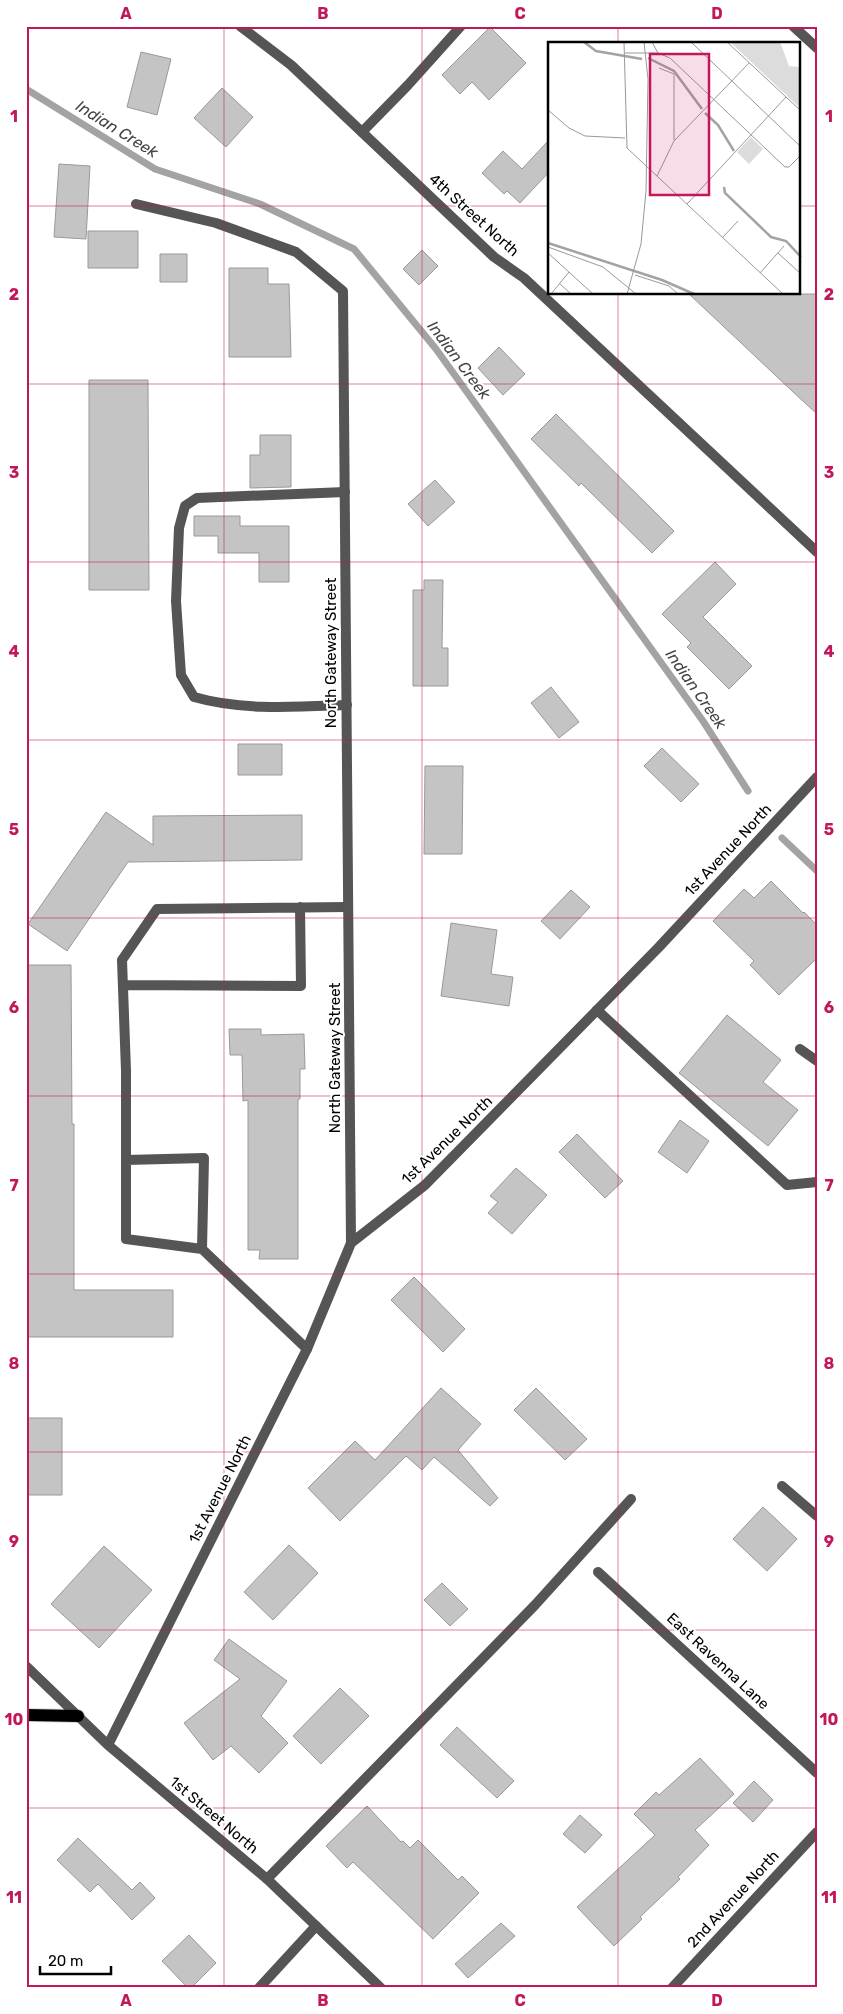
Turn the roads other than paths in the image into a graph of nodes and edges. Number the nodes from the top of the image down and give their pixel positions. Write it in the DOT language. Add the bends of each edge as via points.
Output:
graph roads {
  1 [pos="240,26"];
  2 [pos="461,26"];
  3 [pos="793,26"];
  4 [pos="817,48"];
  5 [pos="362,132"];
  6 [pos="136,204"];
  7 [pos="345,492"];
  8 [pos="817,552"];
  9 [pos="347,705"];
  10 [pos="817,777"];
  11 [pos="300,907"];
  12 [pos="348,907"];
  13 [pos="124,985"];
  14 [pos="597,1010"];
  15 [pos="800,1049"];
  16 [pos="817,1061"];
  17 [pos="126,1160"];
  18 [pos="817,1182"];
  19 [pos="351,1243"];
  20 [pos="202,1249"];
  21 [pos="307,1349"];
  22 [pos="782,1486"];
  23 [pos="631,1499"];
  24 [pos="817,1516"];
  25 [pos="598,1572"];
  26 [pos="26,1666"];
  27 [pos="26,1715"];
  28 [pos="78,1716"];
  29 [pos="108,1745"];
  30 [pos="817,1772"];
  31 [pos="817,1832"];
  32 [pos="267,1880"];
  33 [pos="316,1926"];
  34 [pos="259,1988"];
  35 [pos="381,1988"];
  36 [pos="672,1988"];
  1 -- 5 [label="street, 4th Street North" via="291,64"];
  2 -- 5 [label="street"];
  3 -- 4 [label="street"];
  5 -- 8 [label="street, 4th Street North" via="494,256 524,278"];
  6 -- 7 [label="street, North Gateway Street" via="216,223 296,252 343,291"];
  7 -- 9 [label="street, North Gateway Street"];
  7 -- 9 [label="street" via="198,498 185,506 179,528 176,601 181,675 194,697 218,704 282,707"];
  9 -- 12 [label="street, North Gateway Street"];
  10 -- 14 [label="street, 1st Avenue North"];
  11 -- 12 [label="street"];
  11 -- 13 [label="street" via="157,909 122,960"];
  11 -- 13 [label="street" via="301,986"];
  12 -- 19 [label="street, North Gateway Street"];
  13 -- 17 [label="street"];
  14 -- 18 [label="street" via="787,1185"];
  14 -- 19 [label="street, 1st Avenue North" via="426,1185"];
  15 -- 16 [label="street"];
  17 -- 20 [label="street" via="126,1239"];
  17 -- 20 [label="street" via="204,1158"];
  19 -- 21 [label="street, 1st Avenue North"];
  20 -- 21 [label="street"];
  21 -- 29 [label="street, 1st Avenue North"];
  22 -- 24 [label="street"];
  23 -- 32 [label="street" via="534,1605"];
  25 -- 30 [label="street, East Ravenna Lane"];
  26 -- 28 [label="street, 1st Street North"];
  27 -- 28 [label="main road"];
  28 -- 29 [label="street, 1st Street North"];
  29 -- 32 [label="street, 1st Street North"];
  31 -- 36 [label="street, 2nd Avenue North"];
  32 -- 33 [label="street, 1st Street North"];
  33 -- 34 [label="street"];
  33 -- 35 [label="street, 1st Street North"];
}
